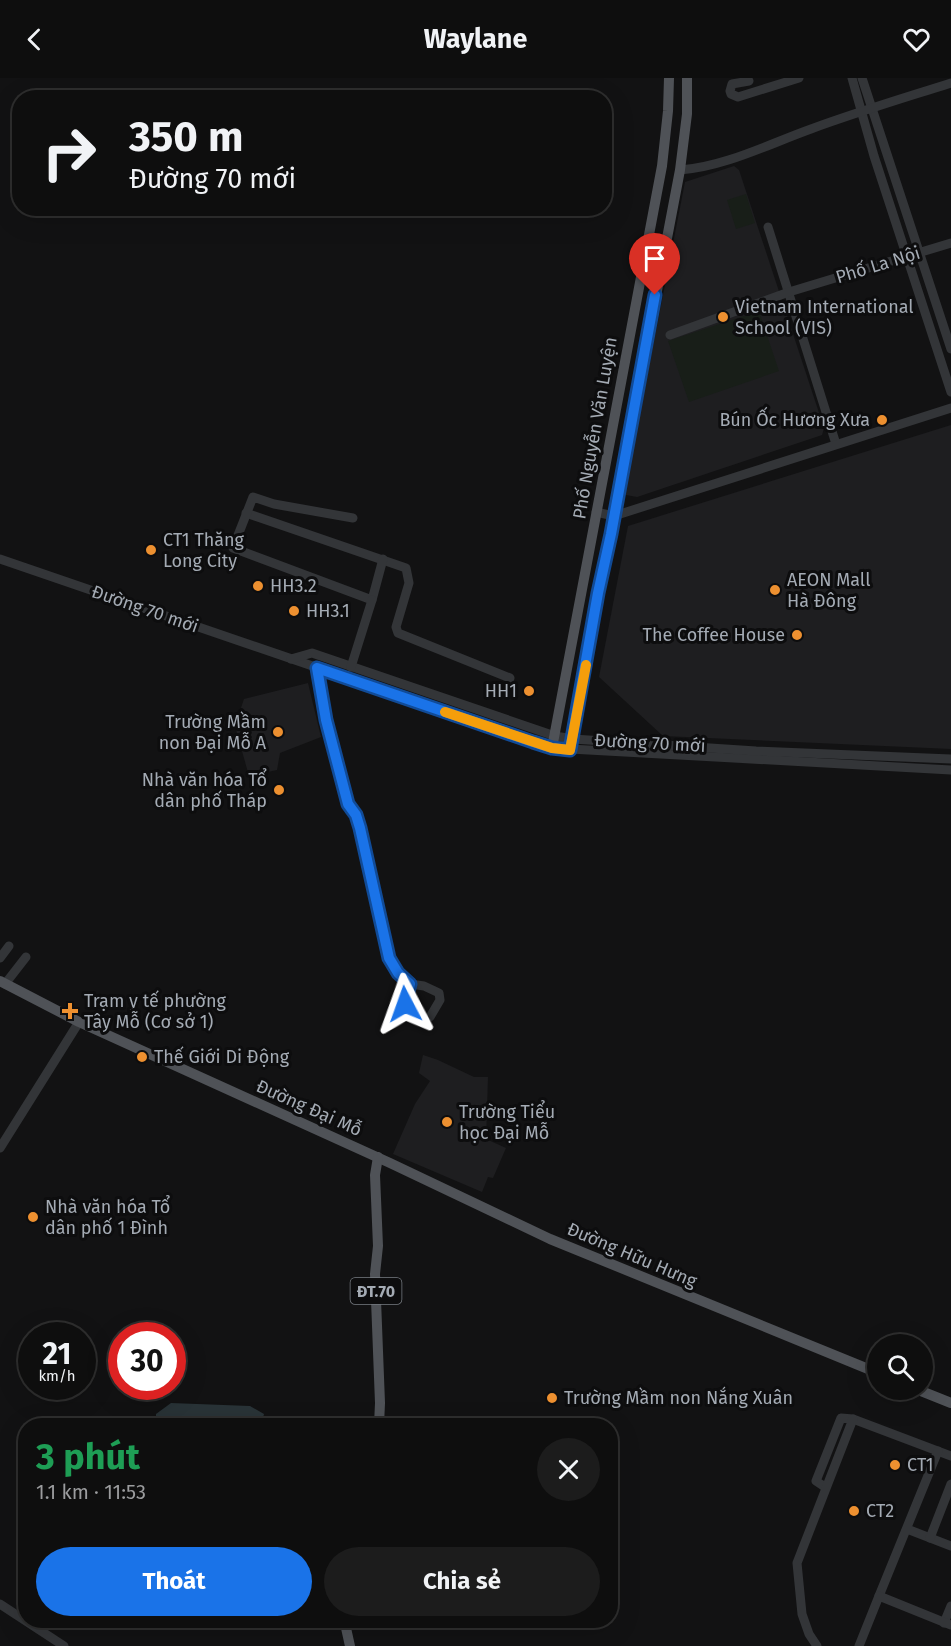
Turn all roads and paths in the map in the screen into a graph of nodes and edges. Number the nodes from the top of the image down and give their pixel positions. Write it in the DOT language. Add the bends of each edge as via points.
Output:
graph roads {
  1 [pos="669,78"];
  2 [pos="687,78"];
  3 [pos="799,78"];
  4 [pos="852,78"];
  5 [pos="862,78"];
  6 [pos="749,79"];
  7 [pos="774,82"];
  8 [pos="951,83"];
  9 [pos="751,93"];
  10 [pos="872,108"];
  11 [pos="862,111"];
  12 [pos="680,170"];
  13 [pos="768,227"];
  14 [pos="951,243"];
  15 [pos="920,252"];
  16 [pos="907,256"];
  17 [pos="789,292"];
  18 [pos="633,312"];
  19 [pos="651,315"];
  20 [pos="670,335"];
  21 [pos="626,349"];
  22 [pos="951,349"];
  23 [pos="644,353"];
  24 [pos="951,392"];
  25 [pos="951,408"];
  26 [pos="836,444"];
  27 [pos="596,512"];
  28 [pos="246,513"];
  29 [pos="614,516"];
  30 [pos="353,518"];
  31 [pos="0,559"];
  32 [pos="383,559"];
  33 [pos="372,600"];
  34 [pos="291,659"];
  35 [pos="351,667"];
  36 [pos="317,668"];
  37 [pos="510,678"];
  38 [pos="555,736"];
  39 [pos="572,744"];
  40 [pos="552,748"];
  41 [pos="755,755"];
  42 [pos="951,759"];
  43 [pos="951,770"];
  44 [pos="9,946"];
  45 [pos="26,957"];
  46 [pos="0,958"];
  47 [pos="3,982"];
  48 [pos="410,984"];
  49 [pos="405,1004"];
  50 [pos="430,1017"];
  51 [pos="80,1022"];
  52 [pos="0,1148"];
  53 [pos="378,1157"];
  54 [pos="867,1369"];
  55 [pos="933,1396"];
  56 [pos="951,1403"];
  57 [pos="380,1418"];
  58 [pos="938,1451"];
  59 [pos="951,1456"];
  60 [pos="951,1484"];
  61 [pos="907,1529"];
  62 [pos="930,1538"];
  63 [pos="951,1546"];
  64 [pos="879,1596"];
  65 [pos="0,1604"];
  66 [pos="951,1606"];
  67 [pos="18,1616"];
  68 [pos="948,1624"];
  69 [pos="37,1628"];
  70 [pos="346,1628"];
  71 [pos="64,1646"];
  72 [pos="350,1646"];
  73 [pos="818,1646"];
  74 [pos="859,1646"];
  1 -- 18 [label="main road, Phố Nguyễn Văn Luyện" via="662,166"];
  2 -- 12 [label="main road, Phố Nguyễn Văn Luyện"];
  3 -- 7 [label="street"];
  4 -- 11 [label="street"];
  5 -- 10 [label="street"];
  6 -- 9 [label="street"];
  6 -- 9 [label="street" via="732,84 730,91 738,97"];
  7 -- 9 [label="street"];
  8 -- 10 [label="street"];
  10 -- 11 [label="street"];
  10 -- 15 [label="street"];
  11 -- 12 [label="street" via="742,154"];
  11 -- 16 [label="street"];
  12 -- 19 [label="main road, Phố Nguyễn Văn Luyện"];
  13 -- 17 [label="street"];
  14 -- 15 [label="street, Phố La Nội"];
  15 -- 16 [label="street, Phố La Nội"];
  15 -- 22 [label="street"];
  16 -- 17 [label="street, Phố La Nội"];
  16 -- 24 [label="street"];
  17 -- 20 [label="street, Phố La Nội"];
  17 -- 26 [label="street"];
  18 -- 19 [label="main road"];
  18 -- 21 [label="main road, Phố Nguyễn Văn Luyện"];
  19 -- 23 [label="main road, Phố Nguyễn Văn Luyện"];
  21 -- 23 [label="main road"];
  21 -- 27 [label="main road, Phố Nguyễn Văn Luyện"];
  23 -- 29 [label="main road, Phố Nguyễn Văn Luyện"];
  25 -- 26 [label="street"];
  26 -- 29 [label="street"];
  27 -- 29 [label="street"];
  27 -- 38 [label="main road, Phố Nguyễn Văn Luyện"];
  28 -- 30 [label="street" via="253,497"];
  28 -- 32 [label="street"];
  28 -- 33 [label="street" via="233,548"];
  29 -- 39 [label="main road, Phố Nguyễn Văn Luyện"];
  31 -- 34 [label="street, Đường 70 mới"];
  32 -- 33 [label="street"];
  32 -- 37 [label="street" via="406,568 409,583 396,627 398,633"];
  33 -- 35 [label="street"];
  34 -- 35 [label="street, Đường 70 mới" via="312,653"];
  34 -- 36 [label="street, Đường 70 mới"];
  35 -- 38 [label="street, Đường 70 mới"];
  36 -- 40 [label="street, Đường 70 mới"];
  36 -- 48 [label="street" via="331,741 348,804 360,828 389,958"];
  38 -- 39 [label="street, Đường 70 mới"];
  38 -- 40 [label="main road, Phố Nguyễn Văn Luyện"];
  39 -- 40 [label="street, Đường 70 mới"];
  39 -- 41 [label="street, Đường 70 mới"];
  41 -- 42 [label="street, Đường 70 mới"];
  41 -- 43 [label="street"];
  44 -- 46 [label="street"];
  45 -- 47 [label="street"];
  47 -- 51 [label="main road, Đường Đại Mỗ"];
  48 -- 49 [label="street"];
  48 -- 50 [label="street" via="439,993 440,1000"];
  51 -- 52 [label="street"];
  51 -- 53 [label="main road, Đường Đại Mỗ"];
  53 -- 54 [label="main road, Đường Hữu Hưng" via="550,1239"];
  53 -- 57 [label="main road, ĐT.70" via="375,1274"];
  55 -- 56 [label="main road"];
  58 -- 59 [label="street"];
  58 -- 61 [label="street"];
  58 -- 73 [label="street" via="842,1418 816,1481 825,1487 797,1563 802,1614"];
  60 -- 62 [label="street"];
  61 -- 62 [label="street"];
  61 -- 64 [label="street"];
  62 -- 63 [label="street"];
  64 -- 68 [label="street"];
  64 -- 74 [label="street"];
  65 -- 67 [label="street"];
  66 -- 68 [label="street"];
  69 -- 71 [label="street"];
  70 -- 72 [label="main road"];
}
